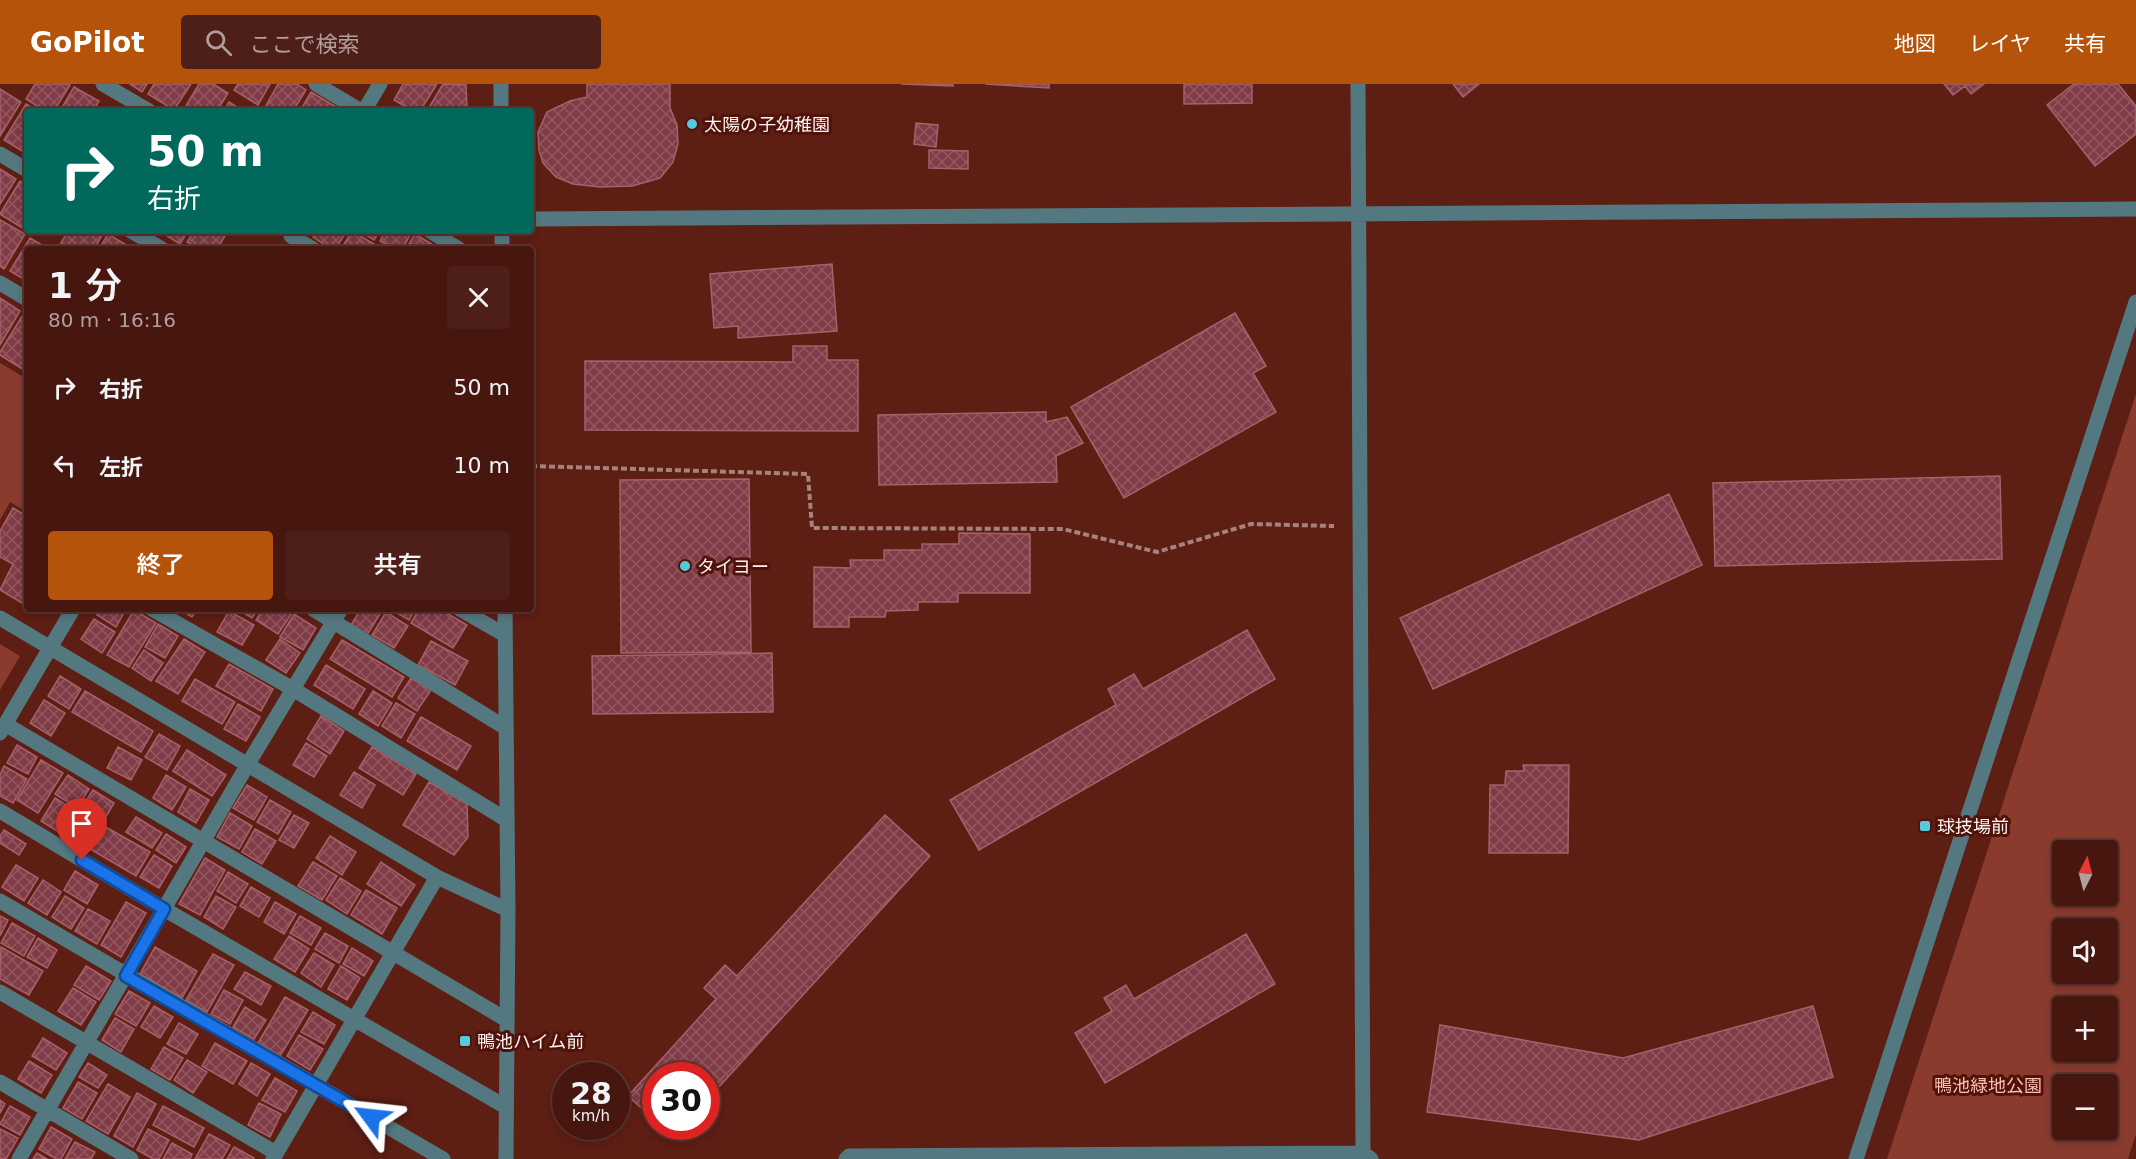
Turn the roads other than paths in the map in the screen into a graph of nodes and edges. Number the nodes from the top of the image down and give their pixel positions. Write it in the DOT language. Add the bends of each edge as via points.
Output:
graph roads {
  1 [pos="103,84"];
  2 [pos="316,84"];
  3 [pos="380,84"];
  4 [pos="501,84"];
  5 [pos="1358,84"];
  6 [pos="144,108"];
  7 [pos="358,108"];
  8 [pos="365,108"];
  9 [pos="501,108"];
  10 [pos="0,154"];
  11 [pos="24,168"];
  12 [pos="2136,209"];
  13 [pos="1359,215"];
  14 [pos="534,219"];
  15 [pos="136,234"];
  16 [pos="435,234"];
  17 [pos="289,239"];
  18 [pos="157,246"];
  19 [pos="306,246"];
  20 [pos="454,246"];
  21 [pos="0,283"];
  22 [pos="24,297"];
  23 [pos="2136,302"];
  24 [pos="71,612"];
  25 [pos="158,612"];
  26 [pos="465,612"];
  27 [pos="505,612"];
  28 [pos="337,615"];
  29 [pos="0,618"];
  30 [pos="505,635"];
  31 [pos="50,647"];
  32 [pos="293,689"];
  33 [pos="506,728"];
  34 [pos="3,729"];
  35 [pos="248,764"];
  36 [pos="0,811"];
  37 [pos="507,820"];
  38 [pos="203,842"];
  39 [pos="437,877"];
  40 [pos="0,901"];
  41 [pos="164,909"];
  42 [pos="508,910"];
  43 [pos="393,952"];
  44 [pos="126,976"];
  45 [pos="0,992"];
  46 [pos="354,1018"];
  47 [pos="507,1020"];
  48 [pos="86,1044"];
  49 [pos="0,1082"];
  50 [pos="316,1085"];
  51 [pos="506,1107"];
  52 [pos="46,1110"];
  53 [pos="274,1156"];
  54 [pos="1367,1156"];
  55 [pos="19,1159"];
  56 [pos="131,1159"];
  57 [pos="443,1159"];
  58 [pos="506,1159"];
  59 [pos="846,1159"];
  60 [pos="1856,1159"];
  1 -- 6 [label="street"];
  2 -- 7 [label="street"];
  3 -- 8 [label="street"];
  4 -- 9 [label="street"];
  5 -- 13 [label="street"];
  10 -- 11 [label="street"];
  12 -- 13 [label="street"];
  13 -- 14 [label="street"];
  13 -- 54 [label="street"];
  15 -- 18 [label="street"];
  16 -- 20 [label="street"];
  17 -- 19 [label="street"];
  21 -- 22 [label="street"];
  23 -- 60 [label="street"];
  24 -- 31 [label="street"];
  25 -- 32 [label="street"];
  26 -- 30 [label="street"];
  27 -- 30 [label="street"];
  28 -- 32 [label="street"];
  28 -- 33 [label="street"];
  29 -- 31 [label="street"];
  30 -- 33 [label="street"];
  31 -- 34 [label="street"];
  31 -- 35 [label="street"];
  32 -- 35 [label="street"];
  32 -- 37 [label="street"];
  33 -- 37 [label="street"];
  34 -- 38 [label="street"];
  35 -- 38 [label="street"];
  35 -- 39 [label="street"];
  36 -- 41 [label="street"];
  37 -- 42 [label="street"];
  38 -- 41 [label="street"];
  38 -- 43 [label="street"];
  39 -- 42 [label="street"];
  39 -- 43 [label="street"];
  40 -- 44 [label="street"];
  41 -- 44 [label="street"];
  41 -- 46 [label="street"];
  42 -- 47 [label="street"];
  43 -- 46 [label="street"];
  43 -- 47 [label="street"];
  44 -- 48 [label="street"];
  44 -- 50 [label="street"];
  45 -- 48 [label="street"];
  46 -- 50 [label="street"];
  46 -- 51 [label="street"];
  47 -- 51 [label="street"];
  48 -- 52 [label="street"];
  48 -- 53 [label="street"];
  49 -- 52 [label="street"];
  50 -- 53 [label="street"];
  50 -- 57 [label="street"];
  51 -- 58 [label="street"];
  52 -- 55 [label="street"];
  52 -- 56 [label="street"];
  54 -- 59 [label="street"];
}
